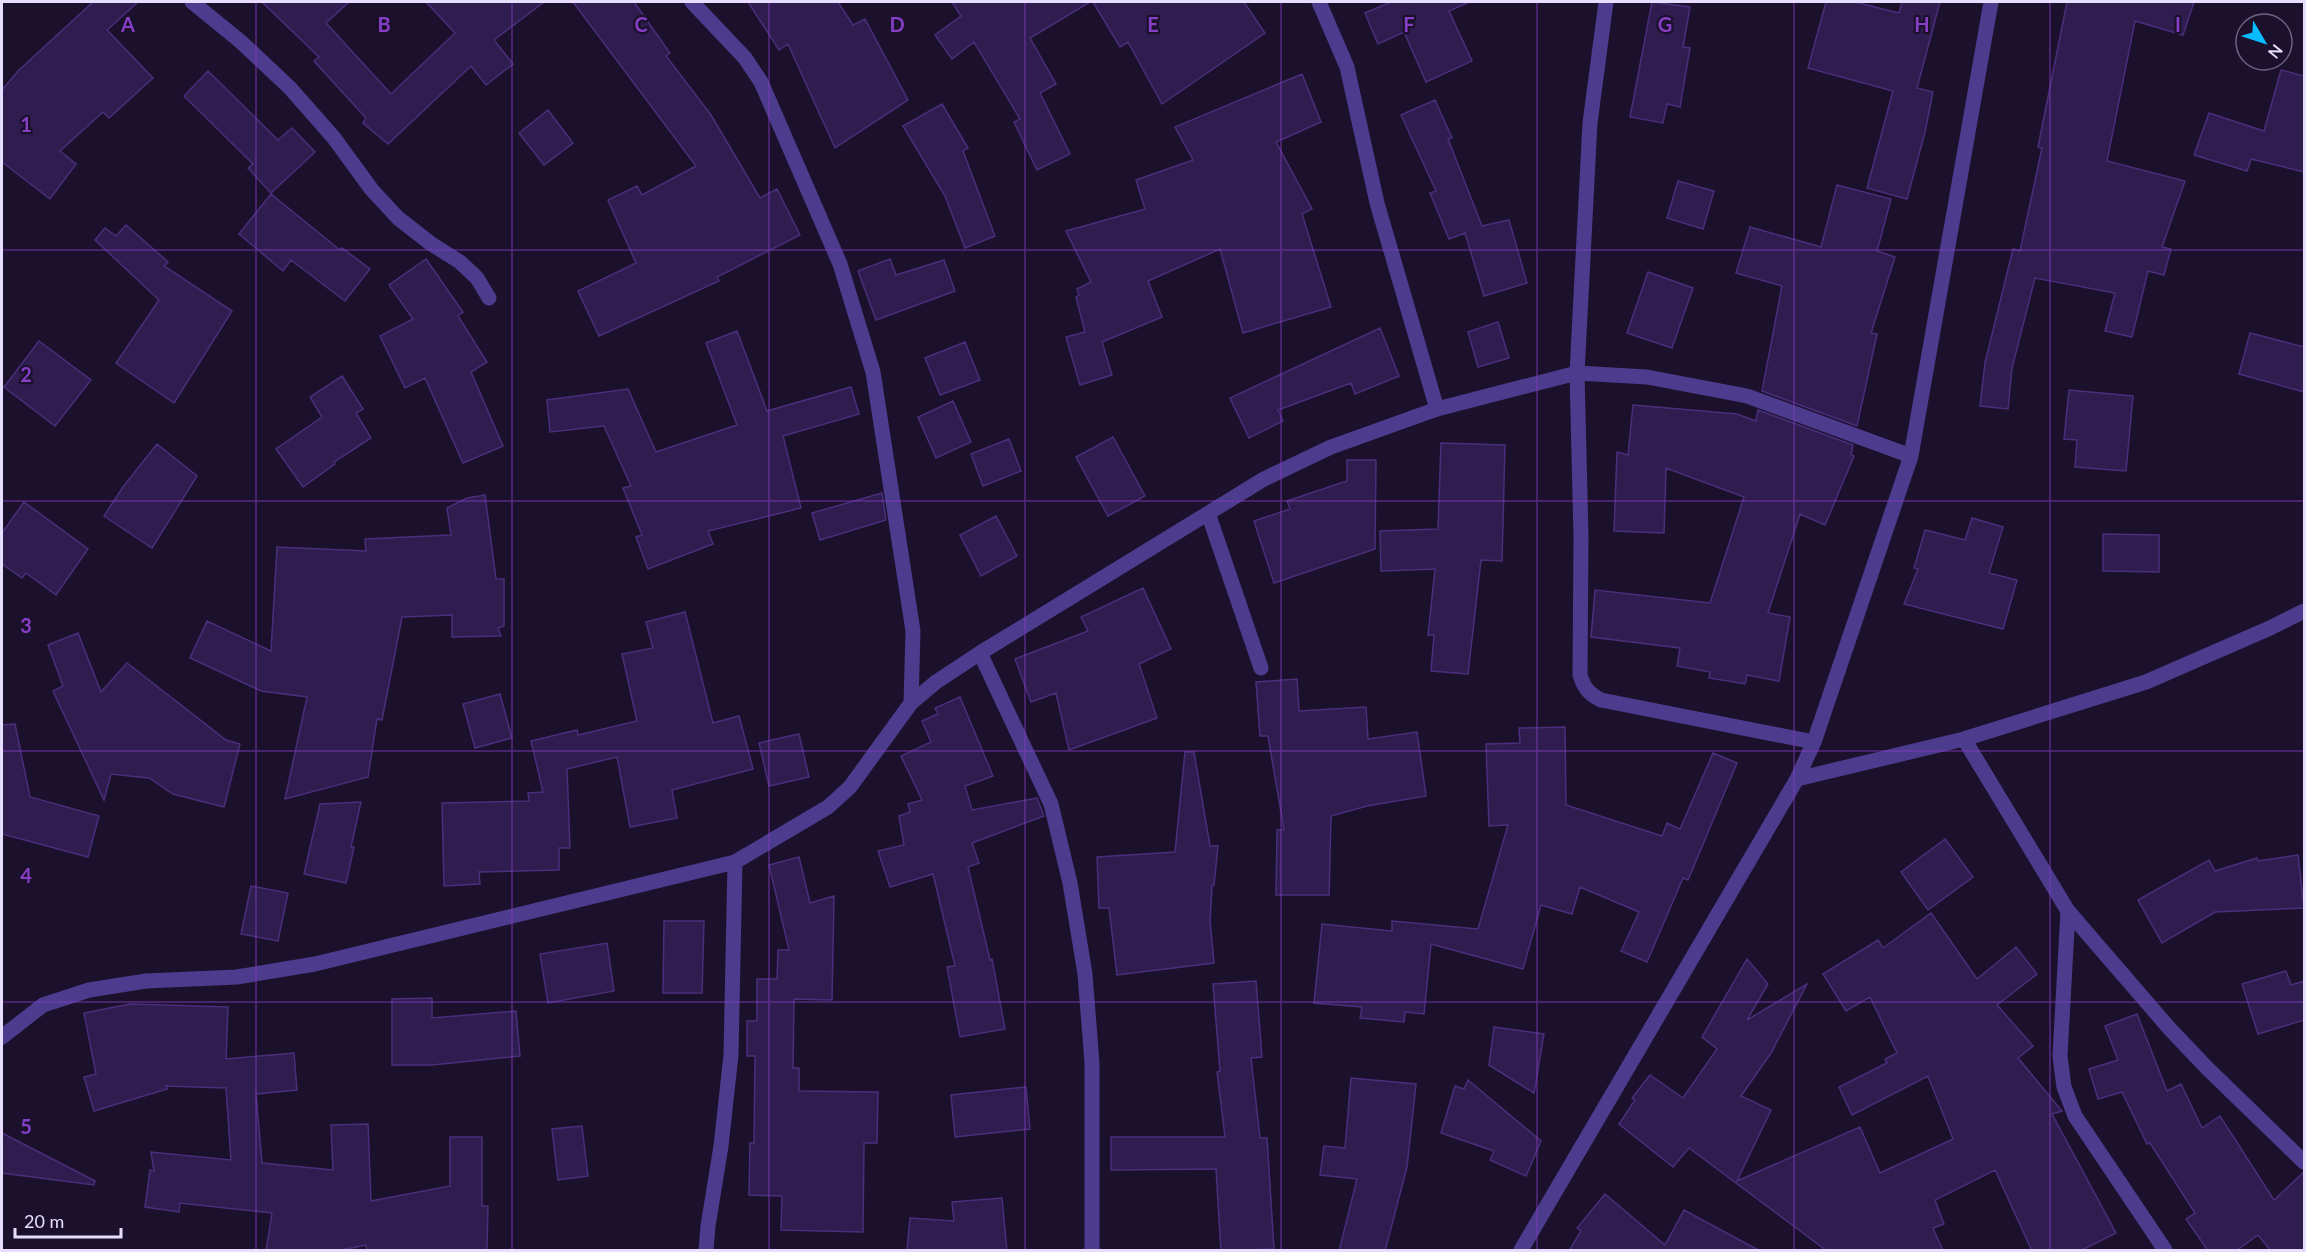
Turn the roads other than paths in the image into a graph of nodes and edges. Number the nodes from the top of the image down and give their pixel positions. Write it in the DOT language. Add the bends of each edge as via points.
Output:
graph roads {
  1 [pos="192,2"];
  2 [pos="692,2"];
  3 [pos="1319,2"];
  4 [pos="1606,2"];
  5 [pos="1991,2"];
  6 [pos="489,298"];
  7 [pos="1577,373"];
  8 [pos="1437,409"];
  9 [pos="1911,456"];
  10 [pos="1208,513"];
  11 [pos="2304,611"];
  12 [pos="980,653"];
  13 [pos="1261,668"];
  14 [pos="911,703"];
  15 [pos="1964,739"];
  16 [pos="1814,742"];
  17 [pos="1797,779"];
  18 [pos="735,862"];
  19 [pos="2068,910"];
  20 [pos="2,1037"];
  21 [pos="2304,1162"];
  22 [pos="706,1251"];
  23 [pos="1092,1251"];
  24 [pos="1521,1251"];
  25 [pos="2165,1251"];
  1 -- 6 [label="street" via="290,88 398,218 460,262 477,278"];
  2 -- 14 [label="street" via="745,58 761,82 840,264 873,372 913,632"];
  3 -- 8 [label="street" via="1347,67 1377,203"];
  4 -- 7 [label="street" via="1590,123"];
  5 -- 9 [label="street"];
  7 -- 8 [label="street"];
  7 -- 9 [label="street" via="1647,377 1747,396"];
  7 -- 16 [label="street" via="1583,686 1601,700"];
  8 -- 10 [label="street" via="1331,447 1264,479"];
  9 -- 16 [label="street"];
  10 -- 12 [label="street"];
  10 -- 13 [label="street"];
  11 -- 15 [label="street" via="2146,682"];
  12 -- 14 [label="street"];
  12 -- 23 [label="street" via="1051,804 1070,883 1085,974 1092,1063"];
  14 -- 18 [label="street" via="850,787 828,807"];
  15 -- 17 [label="street"];
  15 -- 19 [label="street"];
  16 -- 17 [label="street"];
  17 -- 24 [label="street"];
  18 -- 20 [label="street" via="315,964 237,977 146,981 89,990 43,1005"];
  18 -- 22 [label="street" via="731,1055"];
  19 -- 21 [label="street" via="2192,1052"];
  19 -- 25 [label="street" via="2060,1056 2064,1087 2075,1116"];
}
